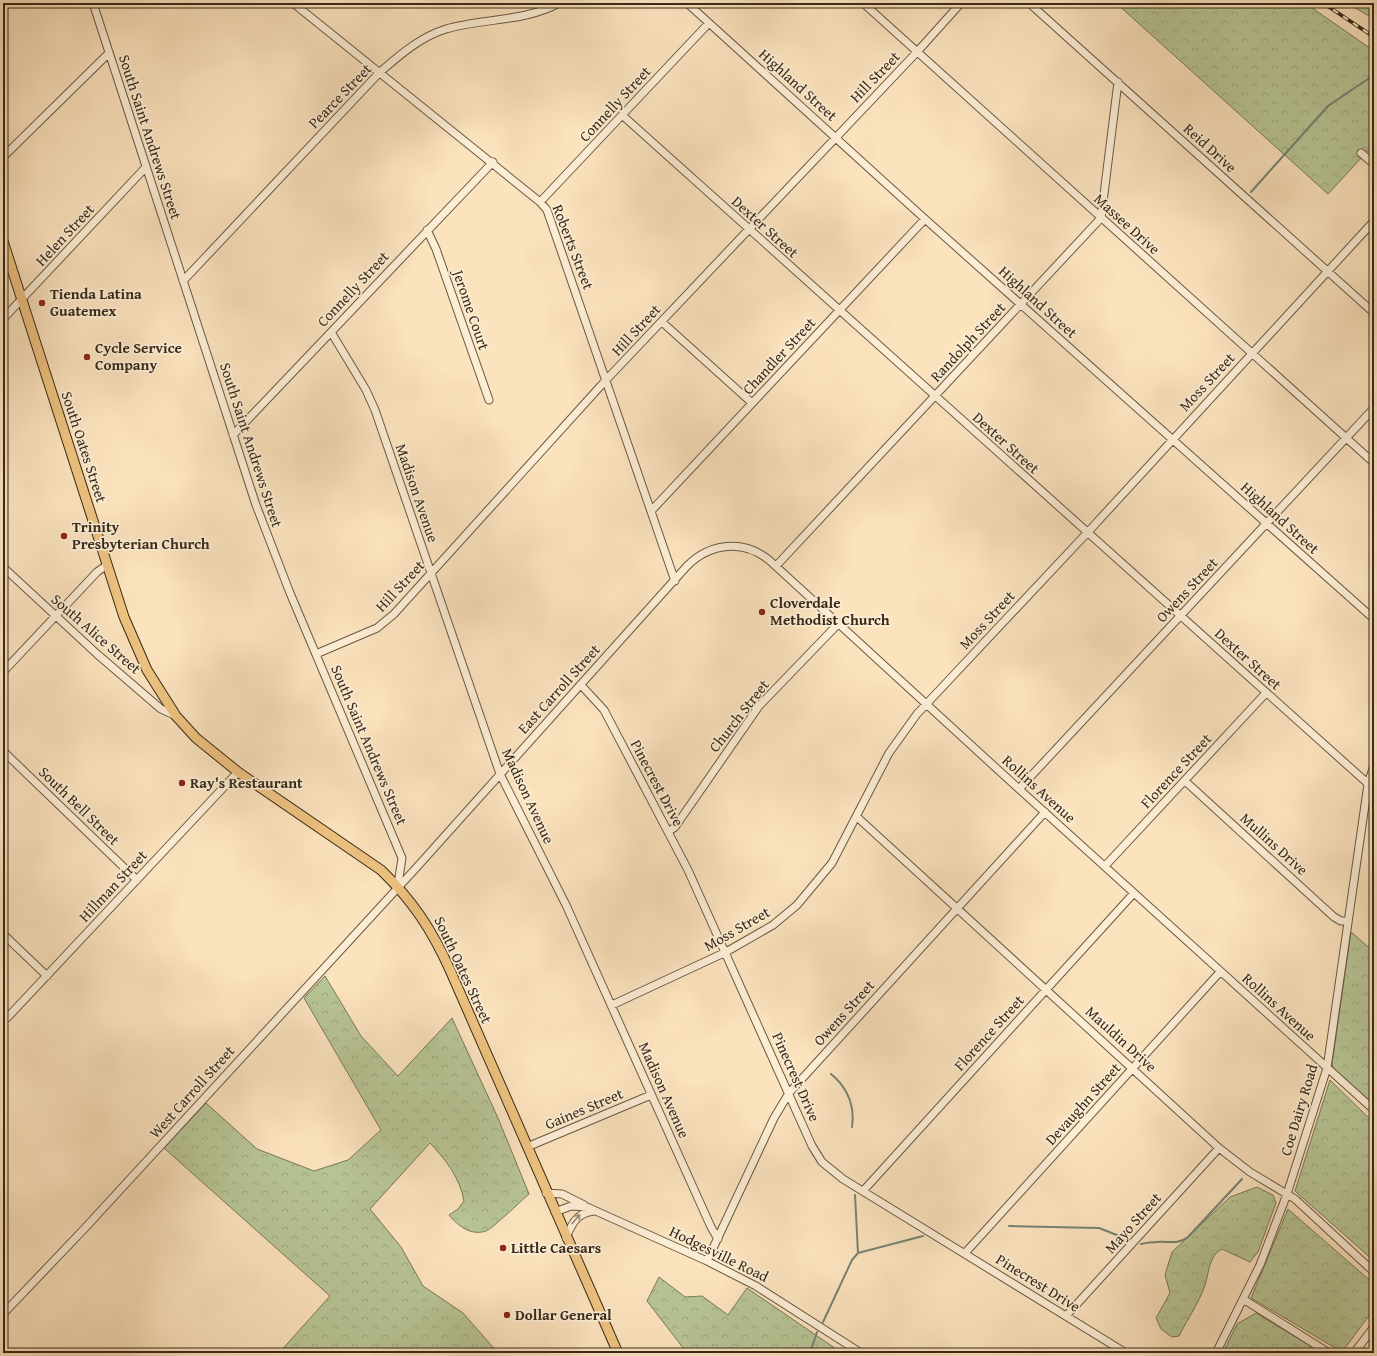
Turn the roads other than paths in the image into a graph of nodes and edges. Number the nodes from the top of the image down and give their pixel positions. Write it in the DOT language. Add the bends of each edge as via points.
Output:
graph roads {
  1 [pos="92,3"];
  2 [pos="293,3"];
  3 [pos="559,3"];
  4 [pos="687,3"];
  5 [pos="863,3"];
  6 [pos="961,3"];
  7 [pos="1029,3"];
  8 [pos="709,23"];
  9 [pos="917,52"];
  10 [pos="109,53"];
  11 [pos="380,72"];
  12 [pos="1118,82"];
  13 [pos="622,115"];
  14 [pos="836,137"];
  15 [pos="1361,153"];
  16 [pos="3,157"];
  17 [pos="492,162"];
  18 [pos="1374,164"];
  19 [pos="146,167"];
  20 [pos="540,202"];
  21 [pos="1101,218"];
  22 [pos="925,219"];
  23 [pos="1374,221"];
  24 [pos="749,229"];
  25 [pos="427,230"];
  26 [pos="3,241"];
  27 [pos="1327,271"];
  28 [pos="183,281"];
  29 [pos="22,300"];
  30 [pos="1021,304"];
  31 [pos="839,311"];
  32 [pos="1374,313"];
  33 [pos="3,319"];
  34 [pos="662,322"];
  35 [pos="331,332"];
  36 [pos="1252,353"];
  37 [pos="606,380"];
  38 [pos="934,396"];
  39 [pos="489,400"];
  40 [pos="752,403"];
  41 [pos="1374,408"];
  42 [pos="233,435"];
  43 [pos="1346,438"];
  44 [pos="1173,439"];
  45 [pos="1374,464"];
  46 [pos="652,510"];
  47 [pos="1267,523"];
  48 [pos="1087,533"];
  49 [pos="108,565"];
  50 [pos="776,566"];
  51 [pos="3,567"];
  52 [pos="431,573"];
  53 [pos="675,580"];
  54 [pos="55,616"];
  55 [pos="1180,616"];
  56 [pos="1374,619"];
  57 [pos="839,623"];
  58 [pos="316,654"];
  59 [pos="3,672"];
  60 [pos="581,685"];
  61 [pos="1266,693"];
  62 [pos="927,704"];
  63 [pos="176,716"];
  64 [pos="3,751"];
  65 [pos="1374,765"];
  66 [pos="238,772"];
  67 [pos="500,774"];
  68 [pos="1185,780"];
  69 [pos="1371,786"];
  70 [pos="1019,789"];
  71 [pos="1045,812"];
  72 [pos="857,817"];
  73 [pos="668,832"];
  74 [pos="1105,866"];
  75 [pos="137,880"];
  76 [pos="398,886"];
  77 [pos="1134,893"];
  78 [pos="957,908"];
  79 [pos="1348,921"];
  80 [pos="3,934"];
  81 [pos="726,952"];
  82 [pos="1220,972"];
  83 [pos="47,976"];
  84 [pos="1047,989"];
  85 [pos="612,1005"];
  86 [pos="7,1018"];
  87 [pos="1133,1068"];
  88 [pos="1327,1068"];
  89 [pos="789,1093"];
  90 [pos="651,1095"];
  91 [pos="1374,1110"];
  92 [pos="527,1147"];
  93 [pos="1219,1148"];
  94 [pos="863,1191"];
  95 [pos="546,1192"];
  96 [pos="1287,1194"];
  97 [pos="587,1207"];
  98 [pos="595,1211"];
  99 [pos="555,1212"];
  100 [pos="566,1238"];
  101 [pos="718,1239"];
  102 [pos="965,1253"];
  103 [pos="707,1261"];
  104 [pos="1374,1272"];
  105 [pos="1243,1299"];
  106 [pos="3,1314"];
  107 [pos="1066,1316"];
  108 [pos="1374,1327"];
  109 [pos="618,1353"];
  110 [pos="861,1353"];
  111 [pos="1126,1353"];
  112 [pos="1216,1353"];
  113 [pos="1329,1353"];
  114 [pos="1354,1353"];
  1 -- 10 [label="street, South Saint Andrews Street"];
  2 -- 11 [label="street, Roberts Street"];
  3 -- 11 [label="street, Pearce Street" via="526,15 446,29 409,48"];
  4 -- 8 [label="street, Highland Street"];
  5 -- 9 [label="street, Massee Drive"];
  6 -- 9 [label="street, Hill Street"];
  7 -- 12 [label="street, Reid Drive"];
  8 -- 13 [label="street, Connelly Street"];
  8 -- 14 [label="street, Highland Street"];
  9 -- 14 [label="street, Hill Street"];
  9 -- 21 [label="street, Massee Drive"];
  10 -- 16 [label="street"];
  10 -- 19 [label="street, South Saint Andrews Street"];
  11 -- 17 [label="street, Roberts Street"];
  11 -- 28 [label="street, Pearce Street"];
  12 -- 21 [label="street"];
  12 -- 27 [label="street, Reid Drive"];
  13 -- 20 [label="street, Connelly Street"];
  13 -- 24 [label="street, Dexter Street"];
  14 -- 22 [label="street, Highland Street"];
  14 -- 24 [label="street, Hill Street"];
  15 -- 18 [label="street"];
  17 -- 20 [label="street, Roberts Street"];
  17 -- 25 [label="street, Connelly Street"];
  19 -- 28 [label="street, South Saint Andrews Street"];
  19 -- 29 [label="street, Helen Street"];
  20 -- 37 [label="street, Roberts Street" via="551,217"];
  21 -- 30 [label="street, Randolph Street"];
  21 -- 36 [label="street, Massee Drive"];
  22 -- 30 [label="street, Highland Street"];
  22 -- 31 [label="street, Chandler Street"];
  23 -- 27 [label="street, Moss Street"];
  24 -- 31 [label="street, Dexter Street"];
  24 -- 34 [label="street, Hill Street"];
  25 -- 35 [label="street, Connelly Street"];
  25 -- 39 [label="street, Jerome Court"];
  26 -- 29 [label="main road, South Oates Street"];
  27 -- 32 [label="street, Reid Drive"];
  27 -- 36 [label="street, Moss Street"];
  28 -- 42 [label="street, South Saint Andrews Street"];
  29 -- 33 [label="street, Helen Street"];
  29 -- 49 [label="main road, South Oates Street"];
  30 -- 38 [label="street, Randolph Street"];
  30 -- 44 [label="street, Highland Street"];
  31 -- 38 [label="street, Dexter Street"];
  31 -- 40 [label="street, Chandler Street"];
  34 -- 37 [label="street, Hill Street"];
  34 -- 40 [label="street"];
  35 -- 42 [label="street, Connelly Street"];
  35 -- 52 [label="street, Madison Avenue" via="375,410"];
  36 -- 43 [label="street, Massee Drive"];
  36 -- 44 [label="street, Moss Street"];
  37 -- 46 [label="street, Roberts Street"];
  37 -- 52 [label="street, Hill Street"];
  38 -- 48 [label="street, Dexter Street"];
  38 -- 50 [label="street, Randolph Street"];
  40 -- 46 [label="street, Chandler Street"];
  41 -- 43 [label="street, Owens Street"];
  42 -- 58 [label="street, South Saint Andrews Street" via="272,548"];
  43 -- 45 [label="street, Massee Drive"];
  43 -- 47 [label="street, Owens Street"];
  44 -- 47 [label="street, Highland Street"];
  44 -- 48 [label="street, Moss Street"];
  46 -- 53 [label="street, Roberts Street"];
  47 -- 55 [label="street, Owens Street"];
  47 -- 56 [label="street, Highland Street"];
  48 -- 55 [label="street, Dexter Street"];
  48 -- 62 [label="street, Moss Street"];
  49 -- 54 [label="street" via="97,572"];
  49 -- 63 [label="main road, South Oates Street" via="139,655"];
  50 -- 53 [label="street, Rollins Avenue" via="756,551 741,546 726,546 711,549 698,556"];
  50 -- 57 [label="street, Rollins Avenue"];
  51 -- 54 [label="street, South Alice Street"];
  52 -- 58 [label="street, Hill Street" via="385,622"];
  52 -- 67 [label="street, Madison Avenue"];
  53 -- 60 [label="street, East Carroll Street"];
  54 -- 59 [label="street"];
  54 -- 63 [label="street, South Alice Street" via="161,709"];
  55 -- 61 [label="street, Dexter Street"];
  55 -- 70 [label="street, Owens Street"];
  57 -- 62 [label="street, Rollins Avenue"];
  57 -- 73 [label="street, Church Street" via="760,706 675,827"];
  58 -- 76 [label="street, South Saint Andrews Street" via="402,858"];
  60 -- 67 [label="street, East Carroll Street"];
  60 -- 73 [label="street, Pinecrest Drive" via="604,710"];
  61 -- 68 [label="street, Florence Street"];
  61 -- 69 [label="street, Dexter Street"];
  62 -- 70 [label="street, Rollins Avenue"];
  62 -- 72 [label="street, Moss Street" via="897,739"];
  63 -- 66 [label="main road, South Oates Street" via="208,749"];
  64 -- 75 [label="street, South Bell Street"];
  65 -- 69 [label="street, Coe Dairy Road"];
  66 -- 75 [label="street, Hillman Street"];
  66 -- 76 [label="main road, South Oates Street" via="367,860"];
  67 -- 76 [label="street, East Carroll Street"];
  67 -- 85 [label="street, Madison Avenue" via="546,863"];
  68 -- 74 [label="street, Florence Street"];
  68 -- 79 [label="street, Mullins Drive" via="1334,917"];
  69 -- 79 [label="street, Coe Dairy Road"];
  70 -- 71 [label="street, Rollins Avenue"];
  71 -- 74 [label="street, Rollins Avenue"];
  71 -- 78 [label="street, Owens Street"];
  72 -- 78 [label="street, Mauldin Drive"];
  72 -- 81 [label="street, Moss Street" via="832,863 797,905 773,925"];
  73 -- 81 [label="street, Pinecrest Drive"];
  74 -- 77 [label="street, Rollins Avenue"];
  75 -- 83 [label="street, Hillman Street"];
  76 -- 92 [label="main road, South Oates Street" via="435,937"];
  76 -- 106 [label="street, West Carroll Street"];
  77 -- 82 [label="street, Rollins Avenue"];
  77 -- 84 [label="street, Florence Street"];
  78 -- 84 [label="street, Mauldin Drive"];
  78 -- 89 [label="street, Owens Street"];
  79 -- 88 [label="street, Coe Dairy Road"];
  80 -- 83 [label="street"];
  81 -- 85 [label="street, Moss Street"];
  81 -- 89 [label="street, Pinecrest Drive"];
  82 -- 87 [label="street, Devaughn Street"];
  82 -- 88 [label="street, Rollins Avenue"];
  83 -- 86 [label="street, Hillman Street"];
  84 -- 87 [label="street, Mauldin Drive"];
  84 -- 94 [label="street, Florence Street"];
  85 -- 90 [label="street, Madison Avenue"];
  87 -- 93 [label="street, Mauldin Drive"];
  87 -- 102 [label="street, Devaughn Street"];
  88 -- 91 [label="street, Rollins Avenue"];
  88 -- 96 [label="street, Coe Dairy Road"];
  89 -- 94 [label="street, Pinecrest Drive" via="812,1146 820,1158 835,1174"];
  89 -- 101 [label="street, Owens Street" via="774,1118"];
  90 -- 92 [label="street, Gaines Street"];
  90 -- 101 [label="street, Madison Avenue"];
  92 -- 95 [label="main road, South Oates Street"];
  93 -- 96 [label="street, Mauldin Drive" via="1250,1172"];
  93 -- 107 [label="street, Mayo Street"];
  94 -- 102 [label="street, Pinecrest Drive"];
  95 -- 97 [label="street" via="562,1194"];
  95 -- 99 [label="main road, South Oates Street"];
  96 -- 104 [label="street, Mauldin Drive"];
  96 -- 105 [label="street, Coe Dairy Road" via="1260,1265"];
  97 -- 98 [label="street, Hodgesville Road"];
  97 -- 99 [label="street, Hodgesville Road" via="570,1206"];
  100 -- 98 [label="street, one-way" via="580,1214"];
  98 -- 103 [label="street, Hodgesville Road"];
  99 -- 100 [label="main road, South Oates Street"];
  100 -- 109 [label="main road, South Oates Street"];
  101 -- 103 [label="street, Owens Street"];
  102 -- 107 [label="street, Pinecrest Drive"];
  103 -- 110 [label="street, Hodgesville Road" via="778,1299"];
  105 -- 112 [label="street, Coe Dairy Road"];
  105 -- 113 [label="street"];
  107 -- 111 [label="street, Pinecrest Drive"];
  108 -- 114 [label="street"];
}
